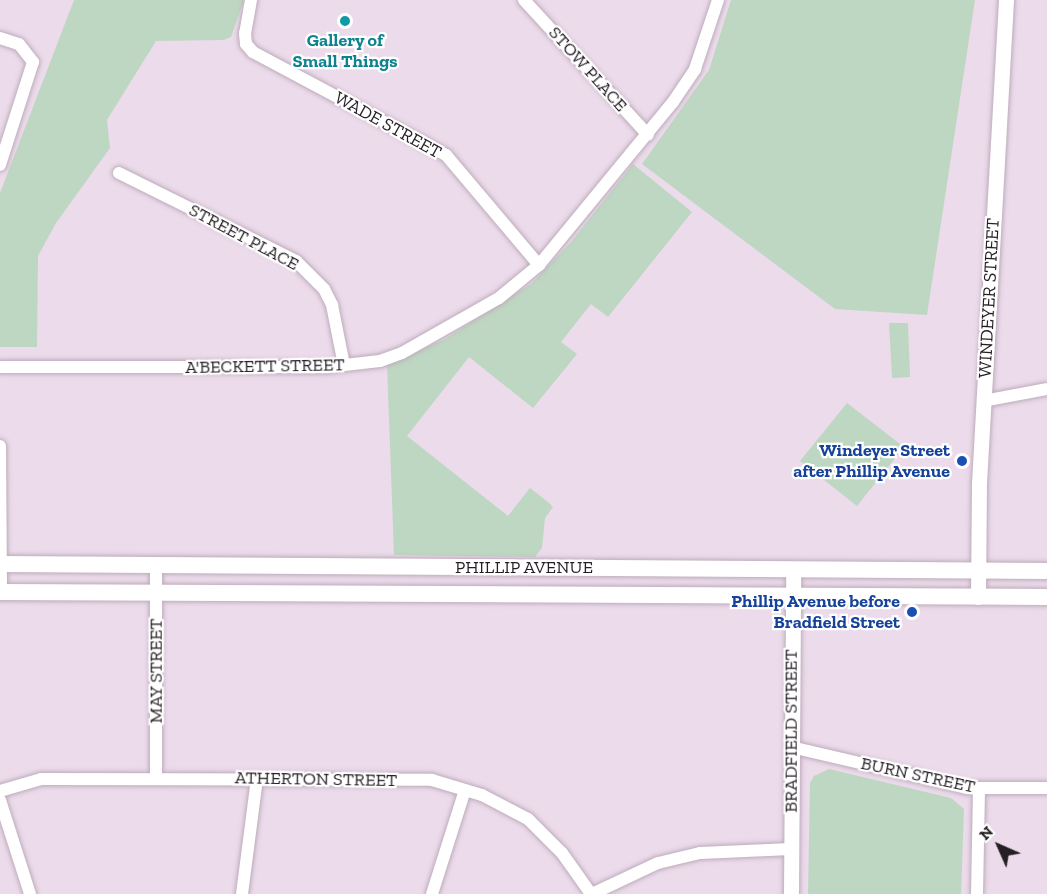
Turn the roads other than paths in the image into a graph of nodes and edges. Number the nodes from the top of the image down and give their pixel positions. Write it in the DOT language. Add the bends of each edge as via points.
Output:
graph roads {
  1 [pos="251,0"];
  2 [pos="718,0"];
  3 [pos="1006,0"];
  4 [pos="528,1"];
  5 [pos="0,38"];
  6 [pos="648,135"];
  7 [pos="0,165"];
  8 [pos="119,173"];
  9 [pos="539,265"];
  10 [pos="344,365"];
  11 [pos="0,367"];
  12 [pos="1047,389"];
  13 [pos="983,401"];
  14 [pos="0,446"];
  15 [pos="0,564"];
  16 [pos="156,565"];
  17 [pos="793,569"];
  18 [pos="978,571"];
  19 [pos="1047,571"];
  20 [pos="1,592"];
  21 [pos="156,592"];
  22 [pos="791,596"];
  23 [pos="978,597"];
  24 [pos="1047,597"];
  25 [pos="791,747"];
  26 [pos="156,777"];
  27 [pos="258,779"];
  28 [pos="1047,788"];
  29 [pos="979,789"];
  30 [pos="465,790"];
  31 [pos="0,791"];
  32 [pos="0,800"];
  33 [pos="791,849"];
  34 [pos="30,894"];
  35 [pos="242,894"];
  36 [pos="432,894"];
  37 [pos="591,894"];
  38 [pos="790,894"];
  39 [pos="977,894"];
  1 -- 9 [label="street, WADE STREET" via="245,33 246,44 253,52 446,155"];
  2 -- 6 [label="street, A'BECKETT STREET" via="695,69"];
  3 -- 13 [label="street, WINDEYER STREET"];
  4 -- 6 [label="street, STOW PLACE"];
  5 -- 7 [label="street" via="19,44 33,62"];
  6 -- 9 [label="street, A'BECKETT STREET"];
  8 -- 10 [label="street, STREET PLACE" via="296,261 324,289 332,305"];
  9 -- 10 [label="street, A'BECKETT STREET" via="499,298 402,354"];
  10 -- 11 [label="street, A'BECKETT STREET"];
  12 -- 13 [label="street"];
  13 -- 18 [label="street, WINDEYER STREET"];
  14 -- 15 [label="street"];
  15 -- 16 [label="main road, PHILLIP AVENUE"];
  15 -- 20 [label="street"];
  16 -- 17 [label="main road, PHILLIP AVENUE"];
  16 -- 21 [label="street, MAY STREET"];
  17 -- 18 [label="main road, PHILLIP AVENUE"];
  17 -- 22 [label="street, BRADFIELD STREET"];
  18 -- 19 [label="main road, PHILLIP AVENUE"];
  18 -- 23 [label="street, WINDEYER STREET"];
  20 -- 21 [label="main road, PHILLIP AVENUE"];
  21 -- 22 [label="main road, PHILLIP AVENUE"];
  21 -- 26 [label="street, MAY STREET"];
  22 -- 23 [label="main road, PHILLIP AVENUE"];
  22 -- 25 [label="street, BRADFIELD STREET"];
  23 -- 24 [label="main road, PHILLIP AVENUE"];
  25 -- 29 [label="street, BURN STREET"];
  25 -- 33 [label="street, BRADFIELD STREET"];
  26 -- 27 [label="street, ATHERTON STREET"];
  26 -- 31 [label="street, ATHERTON STREET" via="41,779"];
  27 -- 30 [label="street, ATHERTON STREET" via="432,780"];
  27 -- 35 [label="street"];
  28 -- 29 [label="street, BURN STREET"];
  29 -- 39 [label="street"];
  30 -- 36 [label="street"];
  30 -- 37 [label="street, ATHERTON STREET" via="528,819 562,853"];
  32 -- 34 [label="street"];
  33 -- 37 [label="street" via="700,853 658,863"];
  33 -- 38 [label="street, BRADFIELD STREET"];
}
